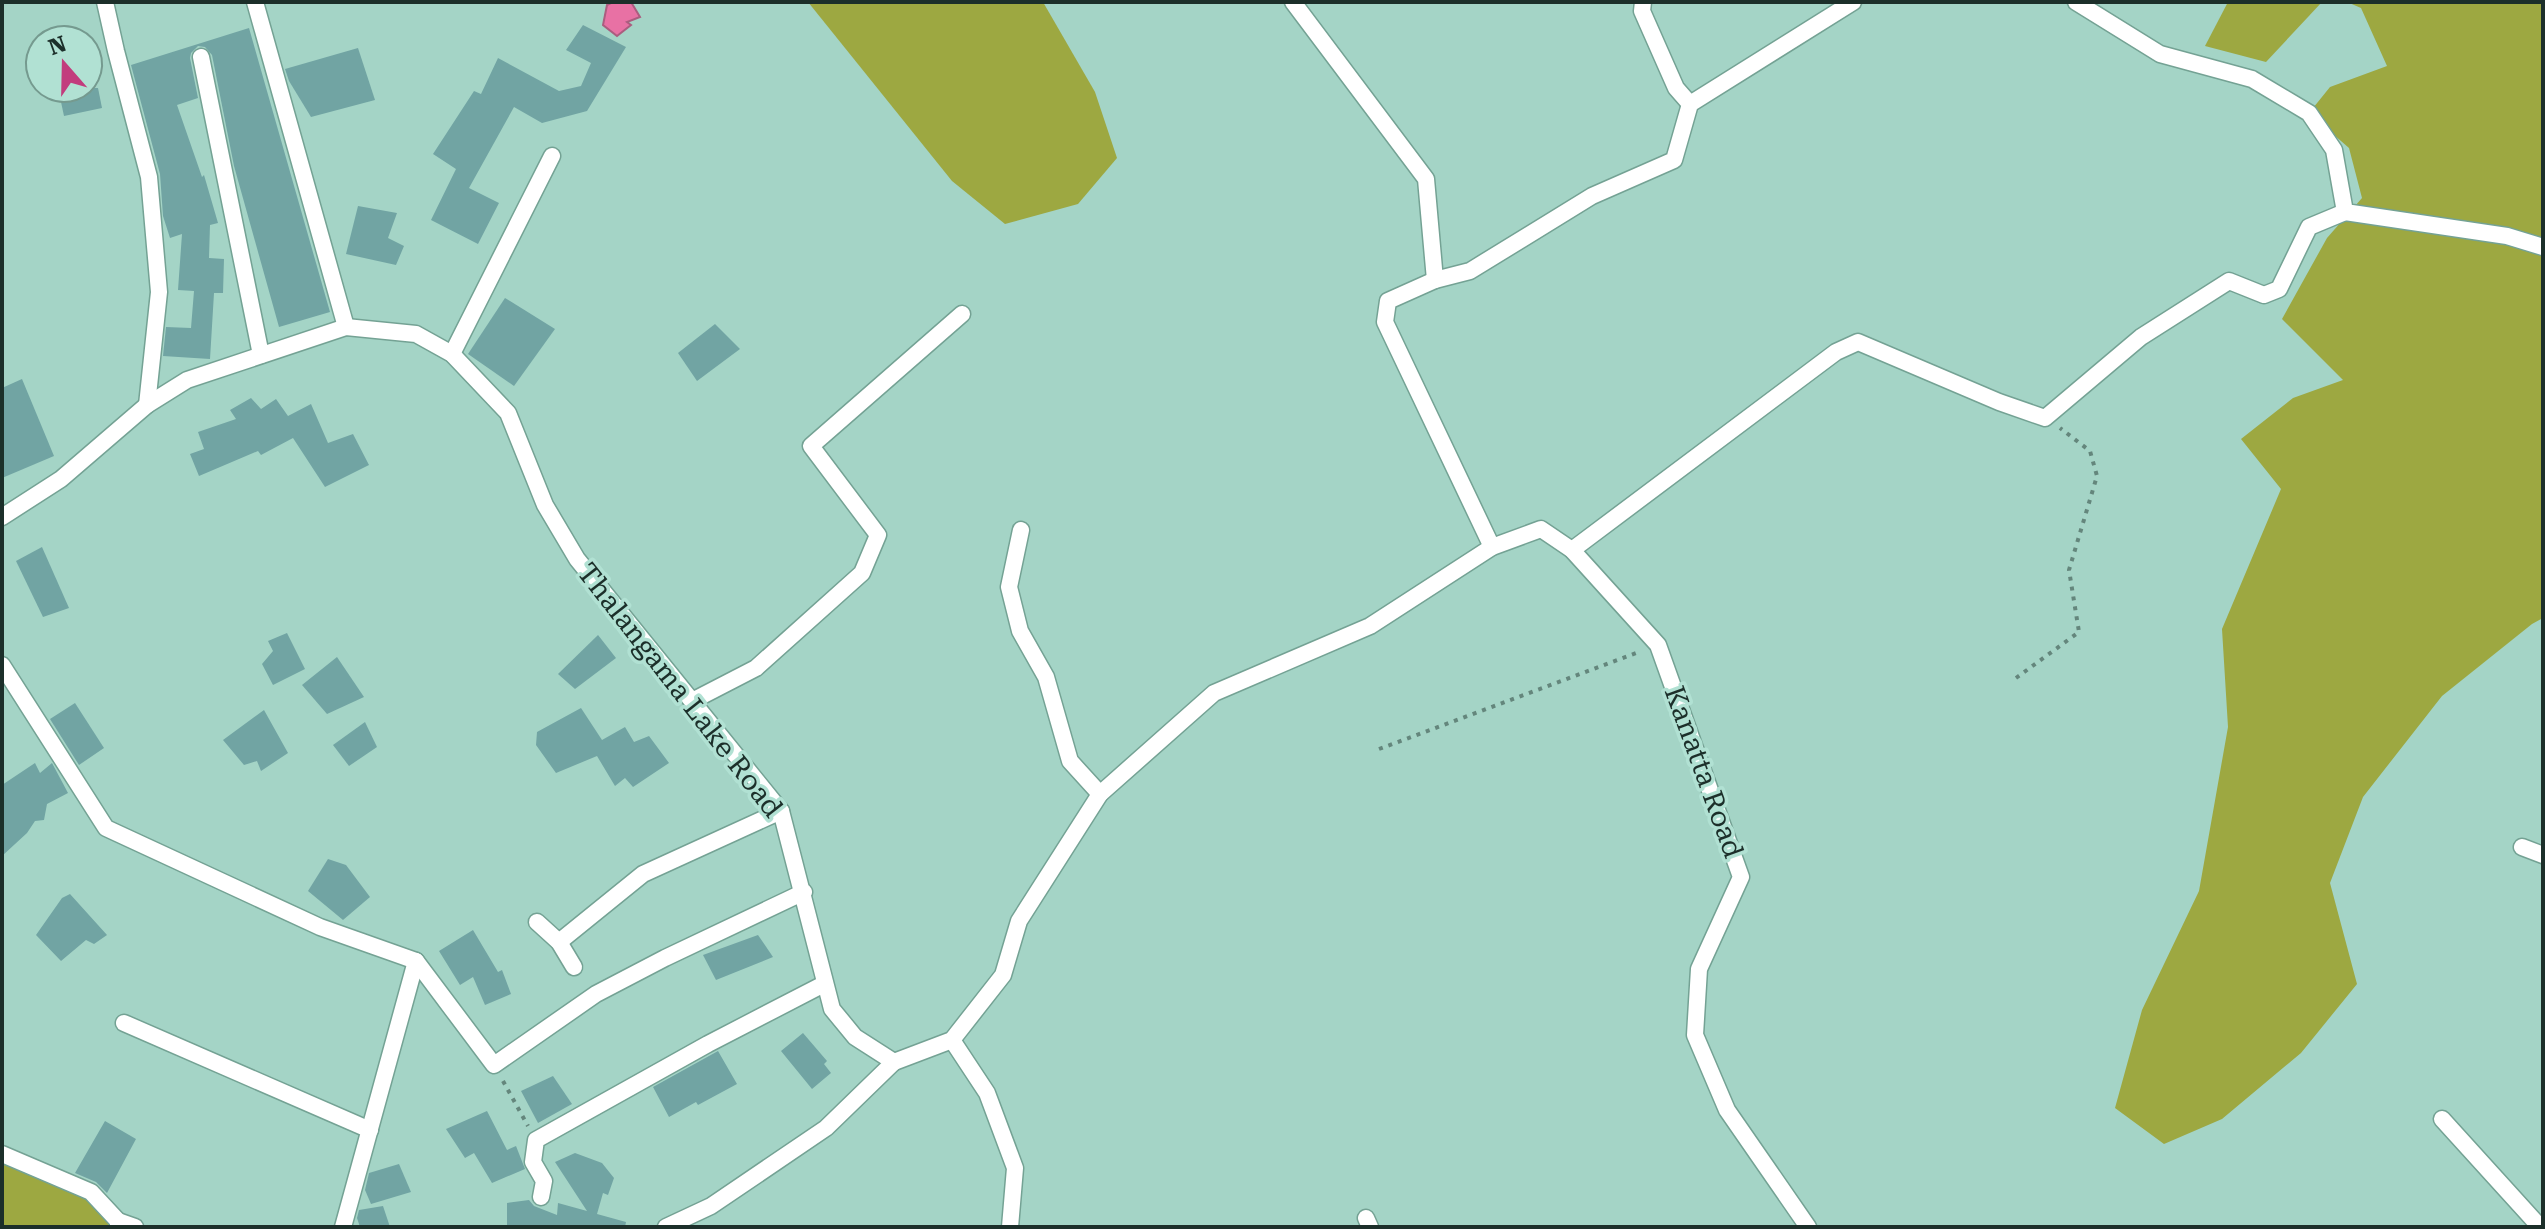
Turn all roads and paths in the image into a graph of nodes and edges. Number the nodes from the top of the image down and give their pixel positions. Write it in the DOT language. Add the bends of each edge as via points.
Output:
graph roads {
  1 [pos="105,2"];
  2 [pos="255,2"];
  3 [pos="1293,2"];
  4 [pos="1643,2"];
  5 [pos="1853,2"];
  6 [pos="2076,2"];
  7 [pos="201,57"];
  8 [pos="1690,104"];
  9 [pos="552,156"];
  10 [pos="2345,212"];
  11 [pos="2543,247"];
  12 [pos="1435,280"];
  13 [pos="962,314"];
  14 [pos="346,327"];
  15 [pos="452,354"];
  16 [pos="261,355"];
  17 [pos="147,405"];
  18 [pos="2045,418"];
  19 [pos="2,517"];
  20 [pos="1021,530"];
  21 [pos="1492,547"];
  22 [pos="1572,550"];
  23 [pos="1658,645"];
  24 [pos="2,665"];
  25 [pos="2016,678"];
  26 [pos="694,700"];
  27 [pos="1379,749"];
  28 [pos="1100,794"];
  29 [pos="781,811"];
  30 [pos="2522,847"];
  31 [pos="2543,855"];
  32 [pos="804,892"];
  33 [pos="537,922"];
  34 [pos="559,942"];
  35 [pos="416,961"];
  36 [pos="574,967"];
  37 [pos="824,984"];
  38 [pos="124,1023"];
  39 [pos="952,1040"];
  40 [pos="894,1062"];
  41 [pos="494,1065"];
  42 [pos="2442,1119"];
  43 [pos="370,1130"];
  44 [pos="536,1140"];
  45 [pos="2,1154"];
  46 [pos="541,1197"];
  47 [pos="118,1224"];
  48 [pos="1800,1225"];
  49 [pos="135,1227"];
  50 [pos="343,1227"];
  51 [pos="666,1227"];
  52 [pos="1010,1227"];
  53 [pos="2540,1227"];
  1 -- 17 [label="street" via="149,177 159,292"];
  2 -- 14 [label="street"];
  3 -- 12 [label="street" via="1426,179"];
  4 -- 8 [label="street" via="1642,11 1676,88"];
  5 -- 8 [label="street"];
  6 -- 10 [label="street" via="2160,54 2252,79 2309,113 2334,150"];
  7 -- 16 [label="street"];
  8 -- 12 [label="street" via="1674,160 1592,196 1470,271"];
  9 -- 15 [label="street"];
  10 -- 11 [label="street" via="2507,236"];
  10 -- 18 [label="street" via="2309,227 2279,289 2264,295 2229,281 2141,337"];
  12 -- 21 [label="street" via="1388,301 1385,322"];
  13 -- 26 [label="street" via="811,446 878,535 862,573 756,668"];
  14 -- 15 [label="street, Thalangama Lake Road" via="416,334"];
  14 -- 16 [label="street, Thalangama Lake Road"];
  15 -- 26 [label="street, Thalangama Lake Road" via="508,413 545,505 577,559"];
  16 -- 17 [label="street, Thalangama Lake Road" via="187,380"];
  17 -- 19 [label="street, Thalangama Lake Road" via="61,479"];
  18 -- 22 [label="street" via="1858,342 1836,352"];
  18 -- 25 [label="path" via="2090,451 2097,476 2069,570 2079,632"];
  20 -- 28 [label="street" via="1009,587 1020,631 1046,677 1070,761"];
  21 -- 22 [label="street" via="1541,529"];
  21 -- 28 [label="street" via="1370,626 1214,693"];
  22 -- 23 [label="street, Kanatta Road"];
  23 -- 27 [label="path"];
  23 -- 48 [label="street, Kanatta Road" via="1741,877 1699,969 1695,1035 1727,1110"];
  24 -- 35 [label="street" via="106,828 320,927"];
  26 -- 29 [label="street, Thalangama Lake Road"];
  28 -- 39 [label="street" via="1019,921 1003,975"];
  29 -- 32 [label="street, Thalangama Lake Road"];
  29 -- 34 [label="street" via="643,874"];
  30 -- 31 [label="street"];
  32 -- 37 [label="street, Thalangama Lake Road"];
  32 -- 41 [label="street" via="596,994"];
  33 -- 34 [label="street"];
  34 -- 36 [label="street"];
  35 -- 41 [label="street"];
  35 -- 43 [label="street"];
  37 -- 40 [label="street, Thalangama Lake Road" via="832,1009 855,1037"];
  37 -- 44 [label="street"];
  38 -- 43 [label="street"];
  39 -- 40 [label="street"];
  39 -- 52 [label="street" via="987,1093 1015,1168"];
  40 -- 51 [label="street" via="826,1128 711,1206"];
  41 -- 44 [label="path"];
  42 -- 53 [label="street"];
  43 -- 50 [label="street"];
  44 -- 46 [label="street" via="533,1162 544,1181"];
  45 -- 47 [label="street" via="91,1192"];
  47 -- 49 [label="street"];
}
